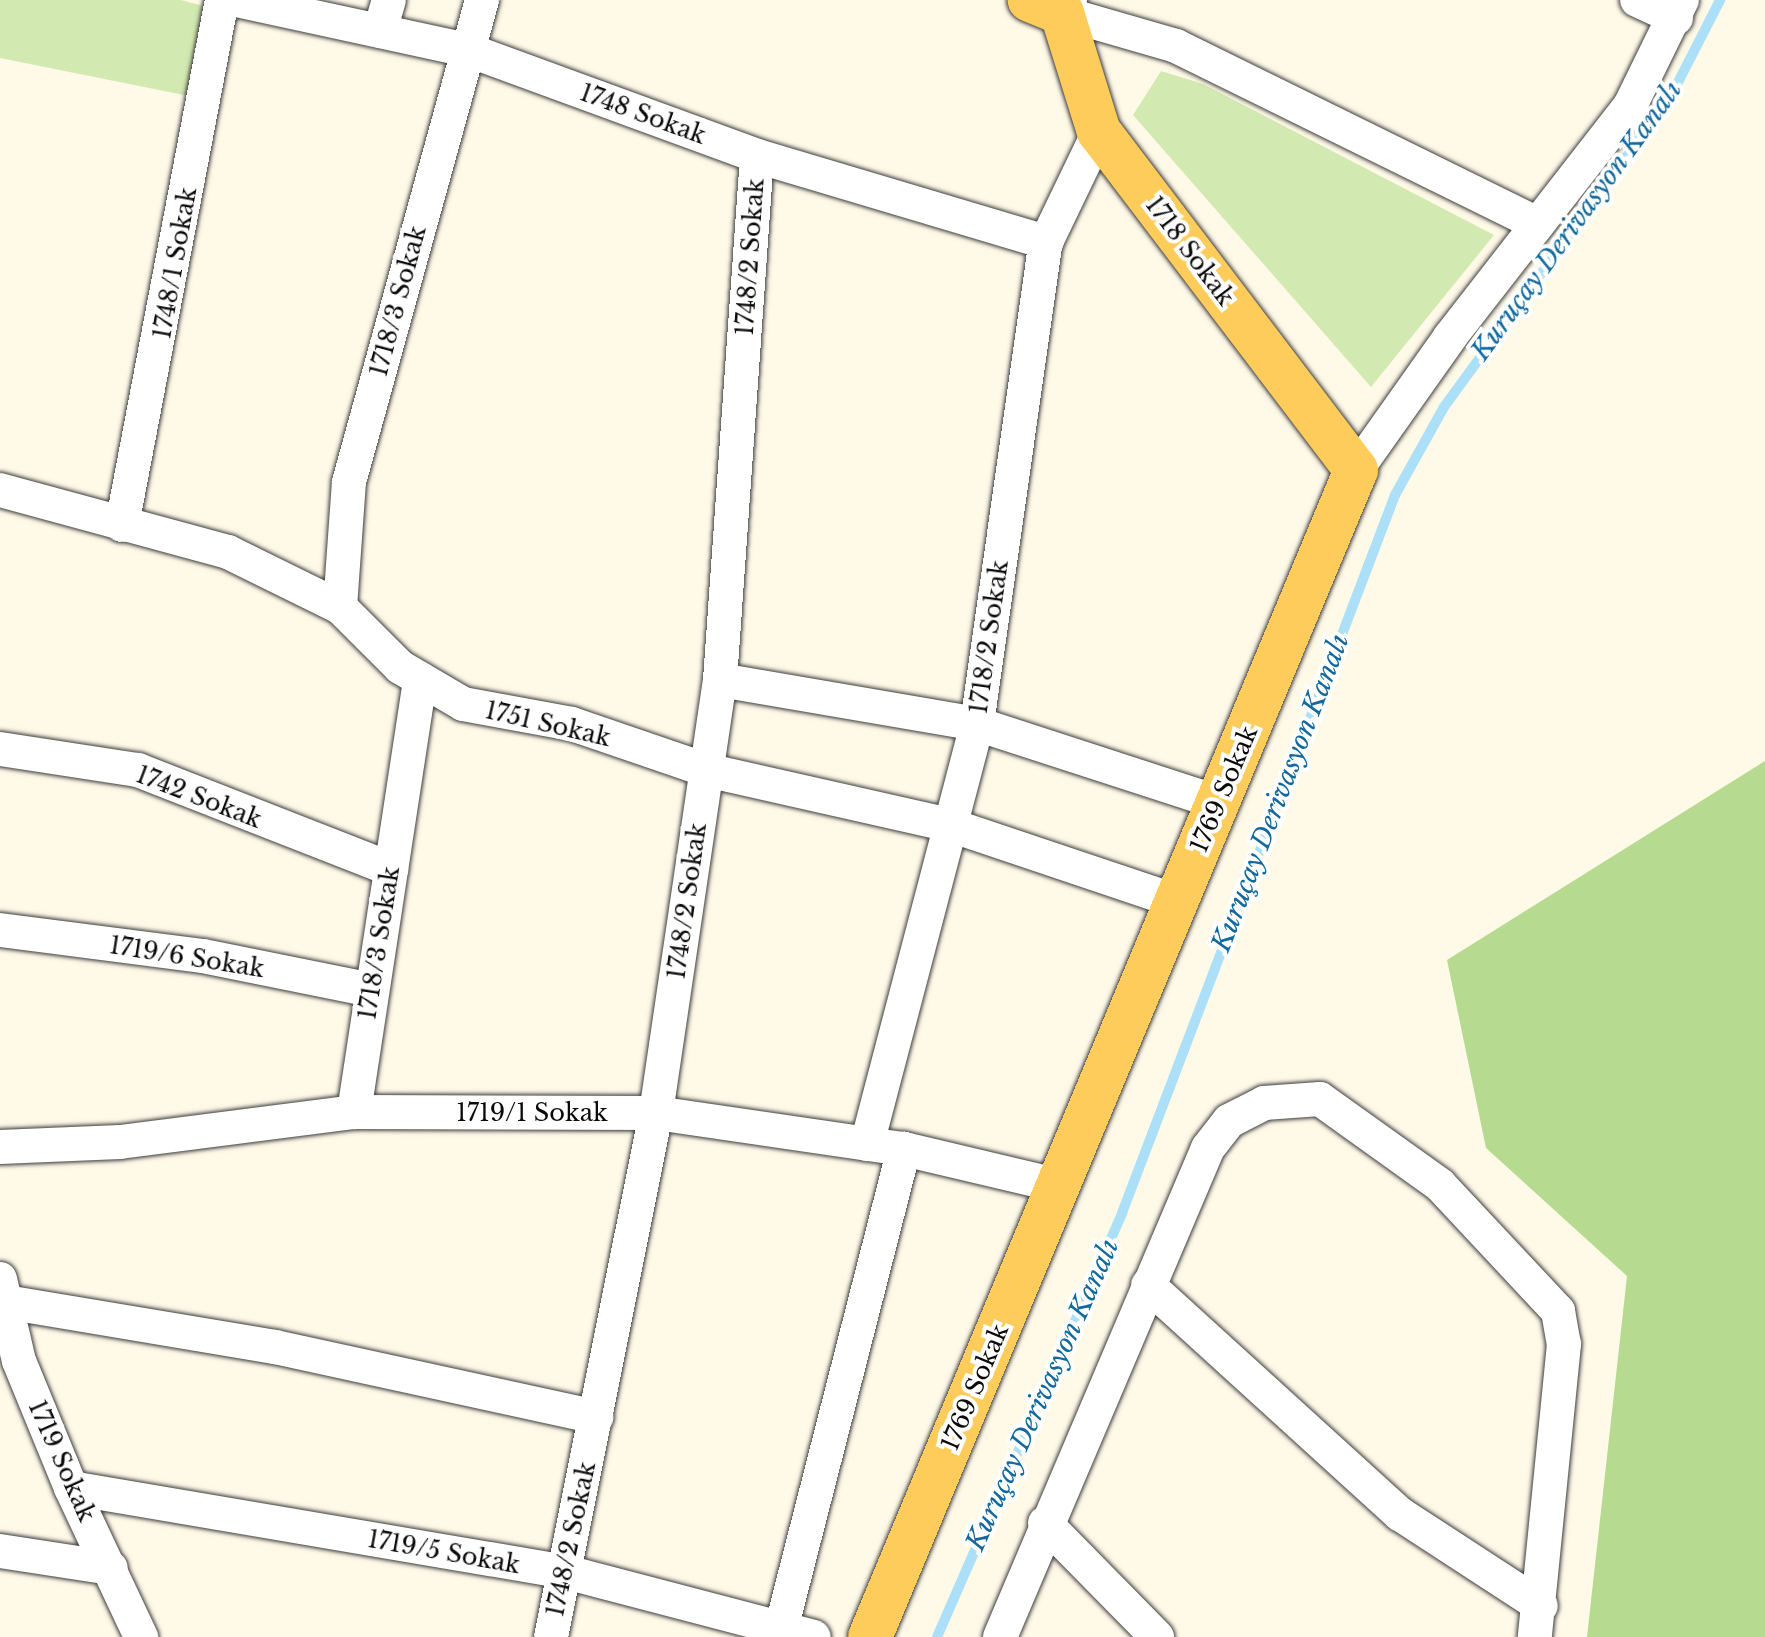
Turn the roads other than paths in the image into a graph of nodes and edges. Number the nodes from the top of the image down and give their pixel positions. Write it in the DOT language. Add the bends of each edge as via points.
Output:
graph roads {
  1 [pos="222,0"];
  2 [pos="236,0"];
  3 [pos="482,0"];
  4 [pos="1637,0"];
  5 [pos="1054,4"];
  6 [pos="1679,9"];
  7 [pos="385,16"];
  8 [pos="468,50"];
  9 [pos="1099,132"];
  10 [pos="757,156"];
  11 [pos="1538,224"];
  12 [pos="1046,242"];
  13 [pos="1356,470"];
  14 [pos="0,490"];
  15 [pos="122,525"];
  16 [pos="340,607"];
  17 [pos="420,679"];
  18 [pos="720,680"];
  19 [pos="977,724"];
  20 [pos="0,749"];
  21 [pos="706,770"];
  22 [pos="1220,803"];
  23 [pos="950,825"];
  24 [pos="391,869"];
  25 [pos="1176,901"];
  26 [pos="0,930"];
  27 [pos="372,990"];
  28 [pos="354,1112"];
  29 [pos="656,1113"];
  30 [pos="867,1144"];
  31 [pos="0,1147"];
  32 [pos="904,1149"];
  33 [pos="1060,1186"];
  34 [pos="1148,1285"];
  35 [pos="3,1290"];
  36 [pos="10,1360"];
  37 [pos="596,1417"];
  38 [pos="71,1488"];
  39 [pos="1045,1523"];
  40 [pos="0,1551"];
  41 [pos="111,1568"];
  42 [pos="566,1572"];
  43 [pos="1538,1621"];
  44 [pos="791,1634"];
  45 [pos="141,1637"];
  46 [pos="551,1637"];
  47 [pos="870,1637"];
  48 [pos="1000,1637"];
  49 [pos="1157,1637"];
  1 -- 15 [label="street, 1748/1 Sokak"];
  2 -- 7 [label="street, 1748 Sokak"];
  3 -- 8 [label="street, 1718/3 Sokak"];
  4 -- 6 [label="street"];
  5 -- 9 [label="main road, 1718 Sokak"];
  5 -- 11 [label="street, 1718 Sokak" via="1176,46"];
  6 -- 11 [label="street, 1769 Sokak" via="1630,106"];
  7 -- 8 [label="street, 1748 Sokak"];
  8 -- 10 [label="street, 1748 Sokak"];
  8 -- 16 [label="street, 1718/3 Sokak" via="349,482"];
  9 -- 12 [label="street, 1718/2 Sokak"];
  9 -- 13 [label="main road, 1718 Sokak"];
  10 -- 12 [label="street, 1748 Sokak"];
  10 -- 18 [label="street, 1748/2 Sokak"];
  11 -- 13 [label="street, 1769 Sokak"];
  12 -- 19 [label="street, 1718/2 Sokak"];
  13 -- 22 [label="main road, 1769 Sokak"];
  14 -- 15 [label="street, 1751 Sokak"];
  15 -- 16 [label="street, 1751 Sokak" via="228,552"];
  16 -- 17 [label="street, 1751 Sokak" via="400,667"];
  17 -- 21 [label="street, 1751 Sokak" via="463,704 572,724"];
  17 -- 24 [label="street, 1718/3 Sokak"];
  18 -- 19 [label="street"];
  18 -- 21 [label="street, 1748/2 Sokak"];
  19 -- 22 [label="street"];
  19 -- 23 [label="street, 1718/2 Sokak"];
  20 -- 24 [label="street, 1742 Sokak" via="138,770"];
  21 -- 23 [label="street, 1751 Sokak"];
  21 -- 29 [label="street, 1748/2 Sokak"];
  22 -- 25 [label="main road, 1769 Sokak"];
  23 -- 25 [label="street, 1751 Sokak"];
  23 -- 30 [label="street, 1718/2 Sokak"];
  24 -- 27 [label="street, 1718/3 Sokak"];
  25 -- 33 [label="main road, 1769 Sokak"];
  26 -- 27 [label="street, 1719/6 Sokak" via="203,956"];
  27 -- 28 [label="street, 1718/3 Sokak"];
  28 -- 29 [label="street, 1719/1 Sokak"];
  28 -- 31 [label="street, 1719/1 Sokak" via="120,1142"];
  29 -- 30 [label="street, 1719/1 Sokak"];
  29 -- 37 [label="street, 1748/2 Sokak"];
  30 -- 32 [label="street, 1719/1 Sokak"];
  32 -- 33 [label="street, 1719/1 Sokak"];
  32 -- 44 [label="street"];
  33 -- 47 [label="main road, 1769 Sokak"];
  34 -- 39 [label="street"];
  34 -- 43 [label="street" via="1400,1514"];
  34 -- 43 [label="street" via="1208,1148 1229,1121 1264,1103 1320,1099 1440,1185 1558,1311 1564,1344"];
  35 -- 36 [label="street, 1719 Sokak"];
  35 -- 37 [label="street"];
  36 -- 38 [label="street, 1719 Sokak"];
  37 -- 42 [label="street, 1748/2 Sokak"];
  38 -- 41 [label="street, 1719 Sokak"];
  38 -- 42 [label="street, 1719/5 Sokak"];
  39 -- 48 [label="street"];
  39 -- 49 [label="street"];
  40 -- 41 [label="street"];
  41 -- 45 [label="street, 1719 Sokak"];
  42 -- 44 [label="street, 1719/5 Sokak"];
  42 -- 46 [label="street, 1748/2 Sokak"];
}
